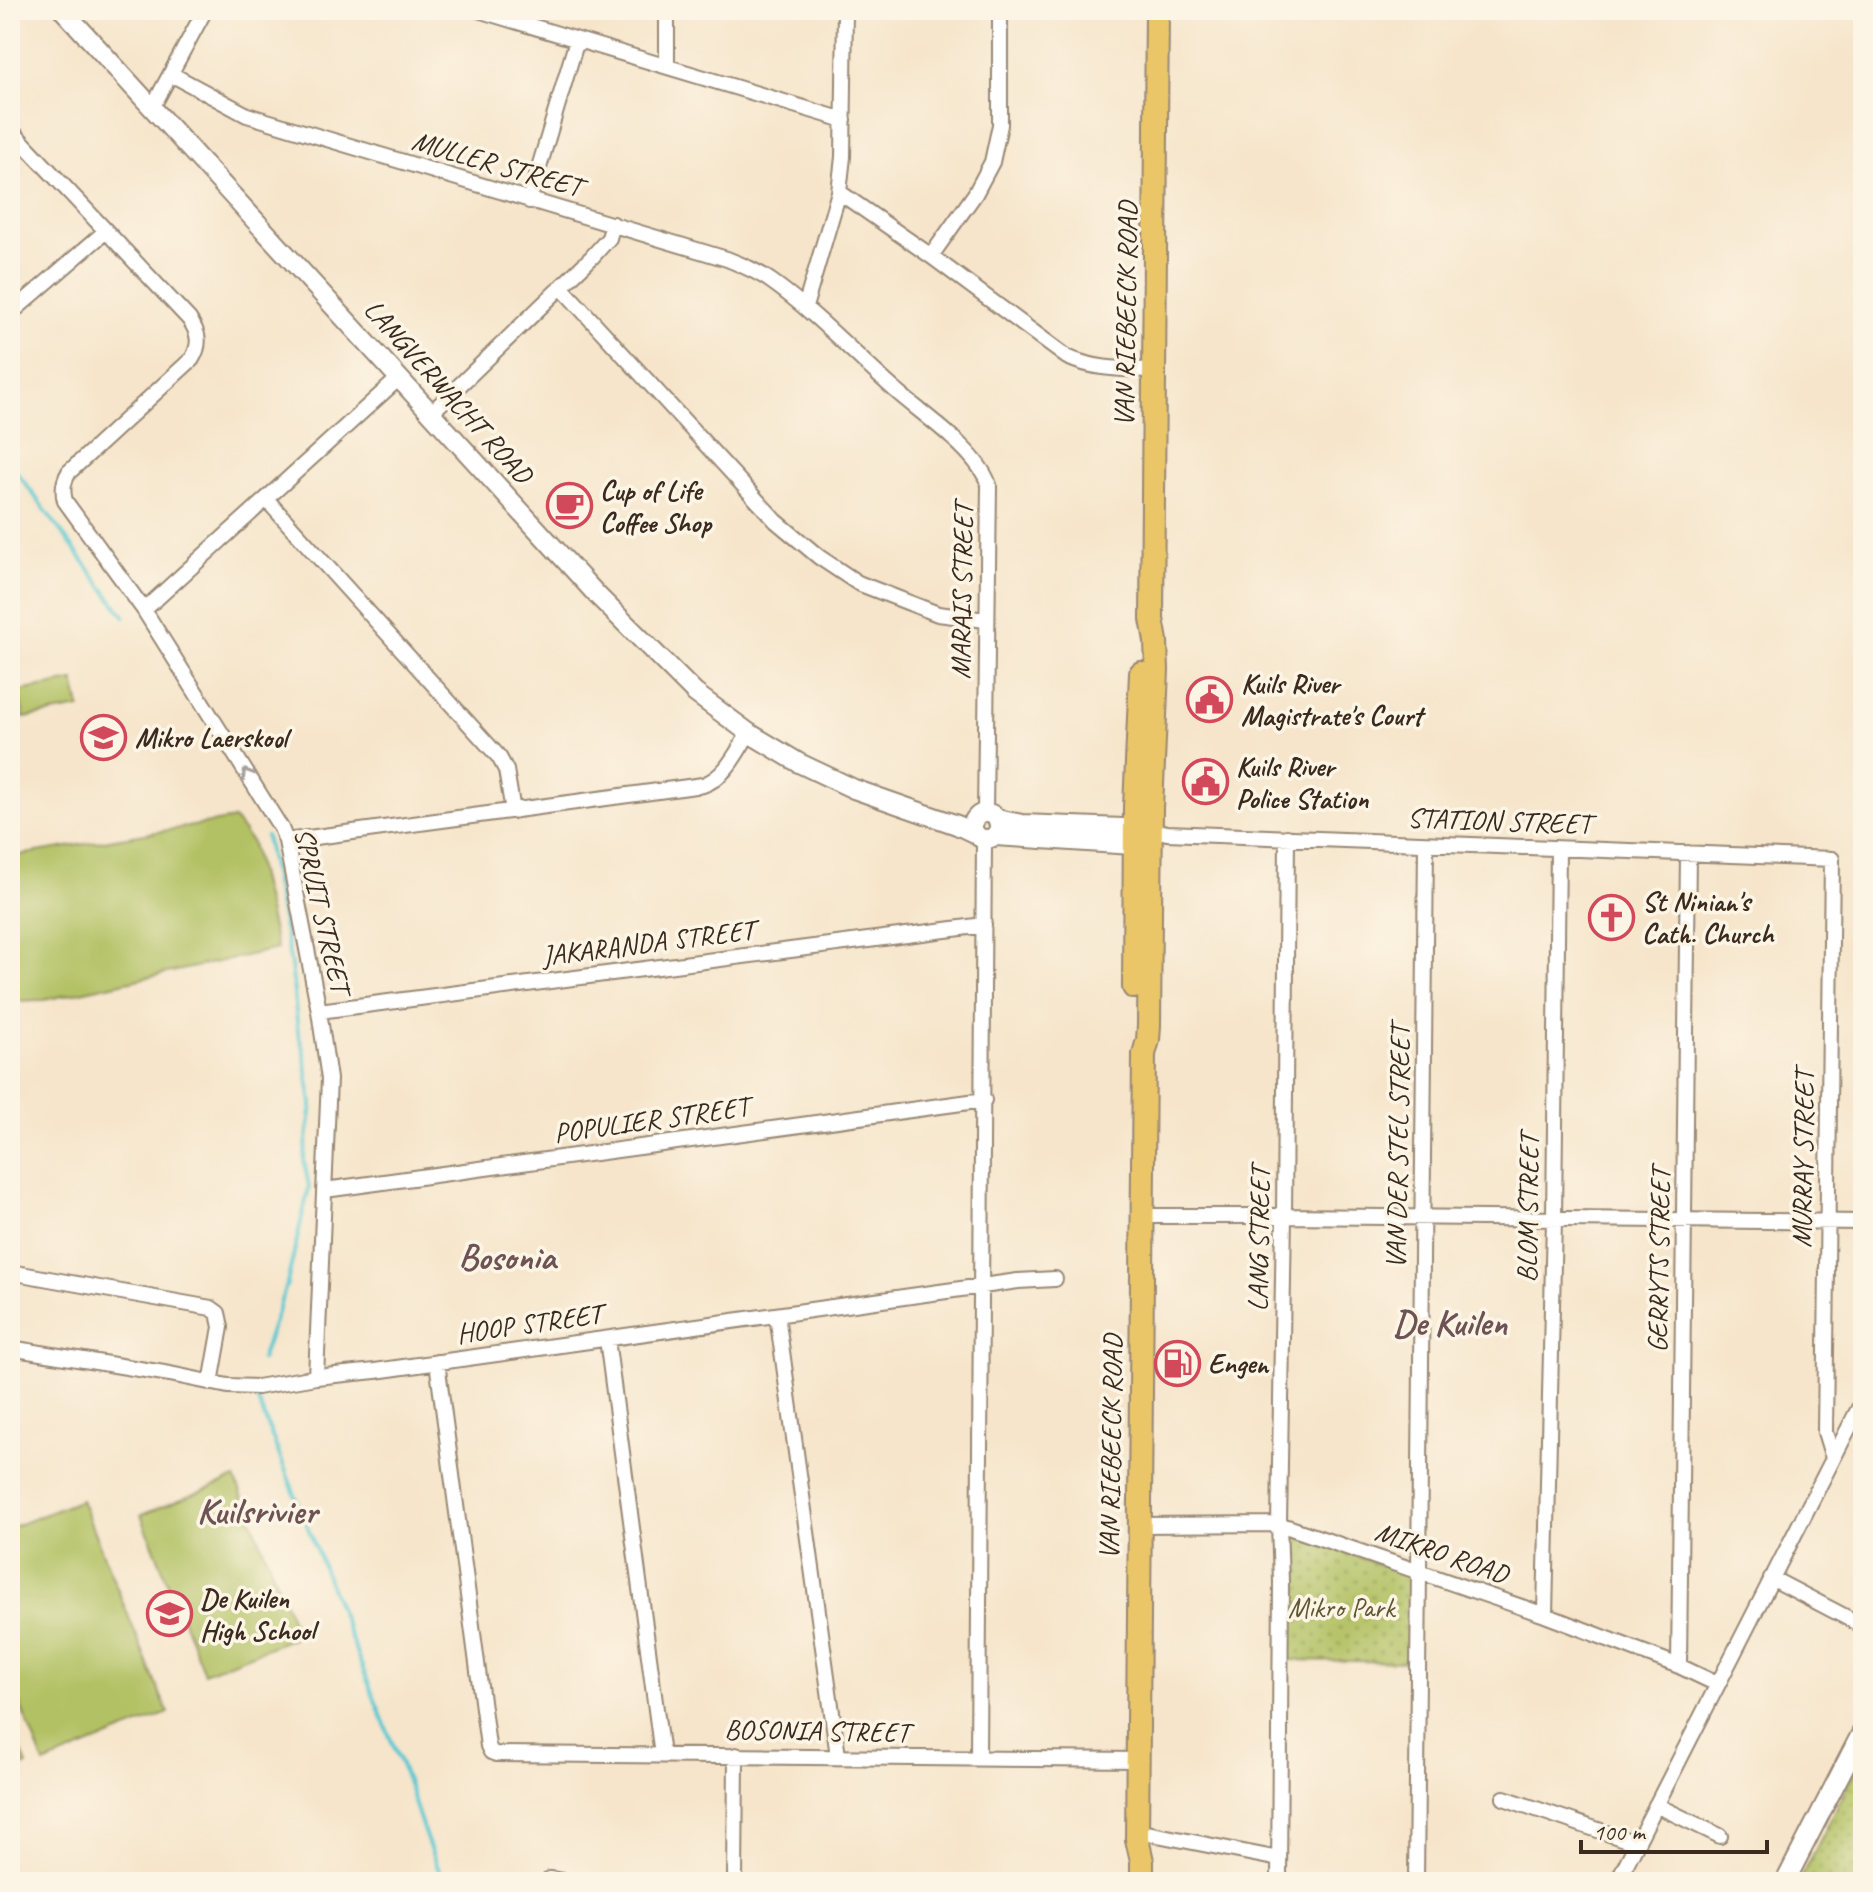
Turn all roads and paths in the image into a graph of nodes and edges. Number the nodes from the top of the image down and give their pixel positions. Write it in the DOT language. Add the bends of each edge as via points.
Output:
graph roads {
  1 [pos="63,10"];
  2 [pos="205,10"];
  3 [pos="478,10"];
  4 [pos="667,10"];
  5 [pos="845,10"];
  6 [pos="1000,10"];
  7 [pos="1157,10"];
  8 [pos="494,12"];
  9 [pos="577,40"];
  10 [pos="667,65"];
  11 [pos="171,74"];
  12 [pos="152,108"];
  13 [pos="844,120"];
  14 [pos="10,129"];
  15 [pos="839,192"];
  16 [pos="529,201"];
  17 [pos="613,224"];
  18 [pos="106,231"];
  19 [pos="931,256"];
  20 [pos="562,288"];
  21 [pos="805,307"];
  22 [pos="10,314"];
  23 [pos="1154,370"];
  24 [pos="399,378"];
  25 [pos="431,413"];
  26 [pos="266,499"];
  27 [pos="144,610"];
  28 [pos="986,620"];
  29 [pos="749,733"];
  30 [pos="513,811"];
  31 [pos="985,826"];
  32 [pos="1147,836"];
  33 [pos="1287,837"];
  34 [pos="286,841"];
  35 [pos="1426,844"];
  36 [pos="1558,849"];
  37 [pos="1688,853"];
  38 [pos="1832,859"];
  39 [pos="984,925"];
  40 [pos="319,1011"];
  41 [pos="984,1100"];
  42 [pos="325,1190"];
  43 [pos="1142,1216"];
  44 [pos="1284,1216"];
  45 [pos="1422,1218"];
  46 [pos="1554,1219"];
  47 [pos="1685,1221"];
  48 [pos="1827,1222"];
  49 [pos="1863,1222"];
  50 [pos="10,1272"];
  51 [pos="1055,1279"];
  52 [pos="982,1287"];
  53 [pos="777,1315"];
  54 [pos="607,1339"];
  55 [pos="10,1348"];
  56 [pos="437,1362"];
  57 [pos="316,1377"];
  58 [pos="211,1383"];
  59 [pos="1863,1400"];
  60 [pos="1833,1458"];
  61 [pos="1279,1524"];
  62 [pos="1139,1525"];
  63 [pos="1418,1571"];
  64 [pos="1771,1578"];
  65 [pos="1545,1615"];
  66 [pos="1863,1626"];
  67 [pos="1679,1666"];
  68 [pos="1717,1684"];
  69 [pos="1863,1730"];
  70 [pos="662,1755"];
  71 [pos="736,1755"];
  72 [pos="838,1756"];
  73 [pos="978,1758"];
  74 [pos="1138,1760"];
  75 [pos="1504,1798"];
  76 [pos="1656,1805"];
  77 [pos="1137,1835"];
  78 [pos="1720,1836"];
  79 [pos="1636,1843"];
  80 [pos="1279,1859"];
  81 [pos="550,1879"];
  82 [pos="570,1882"];
  83 [pos="735,1882"];
  84 [pos="1129,1882"];
  85 [pos="1142,1882"];
  86 [pos="1279,1882"];
  87 [pos="1416,1882"];
  88 [pos="1617,1882"];
  89 [pos="1785,1882"];
  1 -- 12 [label="street, LANGVERWACHT ROAD"];
  2 -- 11 [label="street"];
  3 -- 8 [label="street"];
  4 -- 10 [label="street"];
  5 -- 13 [label="street"];
  6 -- 19 [label="street" via="1000,125 992,162"];
  7 -- 23 [label="main road, VAN RIEBEECK ROAD"];
  8 -- 9 [label="street"];
  9 -- 10 [label="street"];
  9 -- 16 [label="street"];
  10 -- 13 [label="street"];
  11 -- 12 [label="street"];
  11 -- 16 [label="street, MULLER STREET" via="247,115"];
  12 -- 24 [label="street, LANGVERWACHT ROAD"];
  13 -- 15 [label="street"];
  14 -- 18 [label="street"];
  15 -- 19 [label="street"];
  15 -- 21 [label="street"];
  16 -- 17 [label="street, MULLER STREET"];
  17 -- 20 [label="street" via="609,238"];
  17 -- 21 [label="street, MULLER STREET" via="750,268"];
  18 -- 22 [label="street"];
  18 -- 27 [label="street, SPRUIT STREET" via="189,319 199,343 187,364 69,472 63,485 74,514"];
  19 -- 23 [label="street" via="1067,357 1112,369"];
  20 -- 25 [label="street"];
  20 -- 28 [label="street" via="776,521 819,557 858,583 938,614"];
  21 -- 28 [label="street, MARAIS STREET" via="985,474"];
  23 -- 32 [label="main road, VAN RIEBEECK ROAD" via="1152,619 1157,670"];
  24 -- 25 [label="street, LANGVERWACHT ROAD"];
  24 -- 26 [label="street"];
  25 -- 29 [label="street, LANGVERWACHT ROAD" via="632,632 695,693"];
  26 -- 27 [label="street"];
  26 -- 30 [label="street" via="499,757"];
  34 -- 27 [label="street, SPRUIT STREET, one-way"];
  28 -- 31 [label="street, MARAIS STREET"];
  29 -- 30 [label="street" via="724,772 703,785"];
  29 -- 31 [label="street, LANGVERWACHT ROAD" via="854,789 912,810"];
  30 -- 34 [label="street"];
  31 -- 32 [label="street, LANGVERWACHT ROAD"];
  31 -- 39 [label="street, MARAIS STREET"];
  32 -- 33 [label="street, STATION STREET"];
  32 -- 43 [label="main road, VAN RIEBEECK ROAD" via="1134,994 1137,1038 1144,1054"];
  33 -- 35 [label="street, STATION STREET"];
  33 -- 44 [label="street, LANG STREET"];
  34 -- 40 [label="street, SPRUIT STREET"];
  35 -- 36 [label="street, STATION STREET"];
  35 -- 45 [label="street, VAN DER STEL STREET"];
  36 -- 37 [label="street, STATION STREET"];
  36 -- 46 [label="street, BLOM STREET"];
  37 -- 38 [label="street, STATION STREET"];
  37 -- 47 [label="street, GERRYTS STREET"];
  38 -- 48 [label="street, MURRAY STREET"];
  39 -- 40 [label="street, JAKARANDA STREET"];
  39 -- 41 [label="street, MARAIS STREET"];
  40 -- 42 [label="street, SPRUIT STREET" via="329,1079"];
  41 -- 42 [label="street, POPULIER STREET"];
  41 -- 52 [label="street, MARAIS STREET"];
  42 -- 57 [label="street, SPRUIT STREET"];
  43 -- 44 [label="street"];
  43 -- 62 [label="main road, VAN RIEBEECK ROAD"];
  44 -- 45 [label="street"];
  44 -- 61 [label="street, LANG STREET"];
  45 -- 46 [label="street"];
  45 -- 63 [label="street, VAN DER STEL STREET"];
  46 -- 47 [label="street"];
  46 -- 65 [label="street, BLOM STREET"];
  47 -- 48 [label="street"];
  47 -- 67 [label="street, GERRYTS STREET"];
  48 -- 49 [label="street"];
  48 -- 60 [label="street, MURRAY STREET" via="1825,1432"];
  50 -- 58 [label="street" via="211,1308 221,1327"];
  51 -- 52 [label="street, HOOP STREET"];
  52 -- 53 [label="street, HOOP STREET"];
  52 -- 73 [label="street, MARAIS STREET"];
  53 -- 54 [label="street, HOOP STREET"];
  53 -- 72 [label="street"];
  54 -- 56 [label="street, HOOP STREET"];
  54 -- 70 [label="street"];
  55 -- 58 [label="street, HOOP STREET"];
  56 -- 57 [label="street, HOOP STREET"];
  56 -- 70 [label="street, BOSONIA STREET" via="491,1752"];
  57 -- 58 [label="street, HOOP STREET" via="257,1387"];
  59 -- 60 [label="street"];
  60 -- 64 [label="street"];
  61 -- 62 [label="street, MIKRO ROAD"];
  61 -- 63 [label="street, MIKRO ROAD"];
  61 -- 80 [label="street, LANG STREET"];
  62 -- 74 [label="main road, VAN RIEBEECK ROAD"];
  63 -- 65 [label="street, MIKRO ROAD"];
  63 -- 87 [label="street, VAN DER STEL STREET"];
  64 -- 66 [label="street"];
  64 -- 68 [label="street"];
  65 -- 67 [label="street, MIKRO ROAD"];
  67 -- 68 [label="street, MIKRO ROAD"];
  68 -- 76 [label="street"];
  69 -- 89 [label="street"];
  70 -- 71 [label="street, BOSONIA STREET"];
  71 -- 72 [label="street, BOSONIA STREET"];
  71 -- 83 [label="street"];
  72 -- 73 [label="street, BOSONIA STREET"];
  73 -- 74 [label="street, BOSONIA STREET"];
  74 -- 77 [label="main road, VAN RIEBEECK ROAD"];
  75 -- 79 [label="street"];
  76 -- 78 [label="street"];
  76 -- 79 [label="street"];
  77 -- 80 [label="street"];
  77 -- 84 [label="main road, VAN RIEBEECK ROAD"];
  77 -- 85 [label="main road, VAN RIEBEECK ROAD"];
  79 -- 88 [label="street"];
  80 -- 86 [label="street, LANG STREET"];
  81 -- 82 [label="street"];
}
